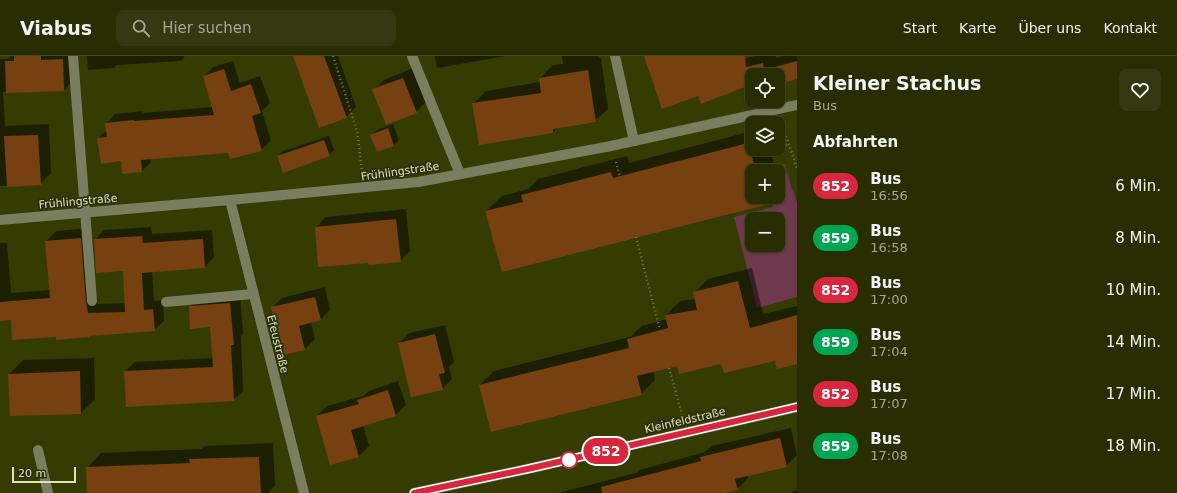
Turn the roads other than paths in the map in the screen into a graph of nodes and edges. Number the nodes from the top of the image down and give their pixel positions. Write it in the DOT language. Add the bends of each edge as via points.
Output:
graph roads {
  1 [pos="73,56"];
  2 [pos="412,56"];
  3 [pos="615,56"];
  4 [pos="797,104"];
  5 [pos="634,141"];
  6 [pos="460,174"];
  7 [pos="230,200"];
  8 [pos="84,213"];
  9 [pos="0,220"];
  10 [pos="253,294"];
  11 [pos="92,301"];
  12 [pos="166,302"];
  13 [pos="797,407"];
  14 [pos="38,450"];
  15 [pos="48,493"];
  16 [pos="304,493"];
  17 [pos="414,493"];
  1 -- 8 [label="street"];
  2 -- 6 [label="street"];
  3 -- 5 [label="street"];
  4 -- 5 [label="street, Frühlingstraße"];
  5 -- 6 [label="street, Frühlingstraße"];
  6 -- 7 [label="street, Frühlingstraße" via="418,182"];
  7 -- 8 [label="street, Frühlingstraße"];
  7 -- 10 [label="street, Efeustraße"];
  8 -- 9 [label="street, Frühlingstraße"];
  8 -- 11 [label="street"];
  10 -- 12 [label="street"];
  10 -- 16 [label="street, Efeustraße"];
  13 -- 17 [label="street, Kleinfeldstraße"];
  14 -- 15 [label="street"];
}
